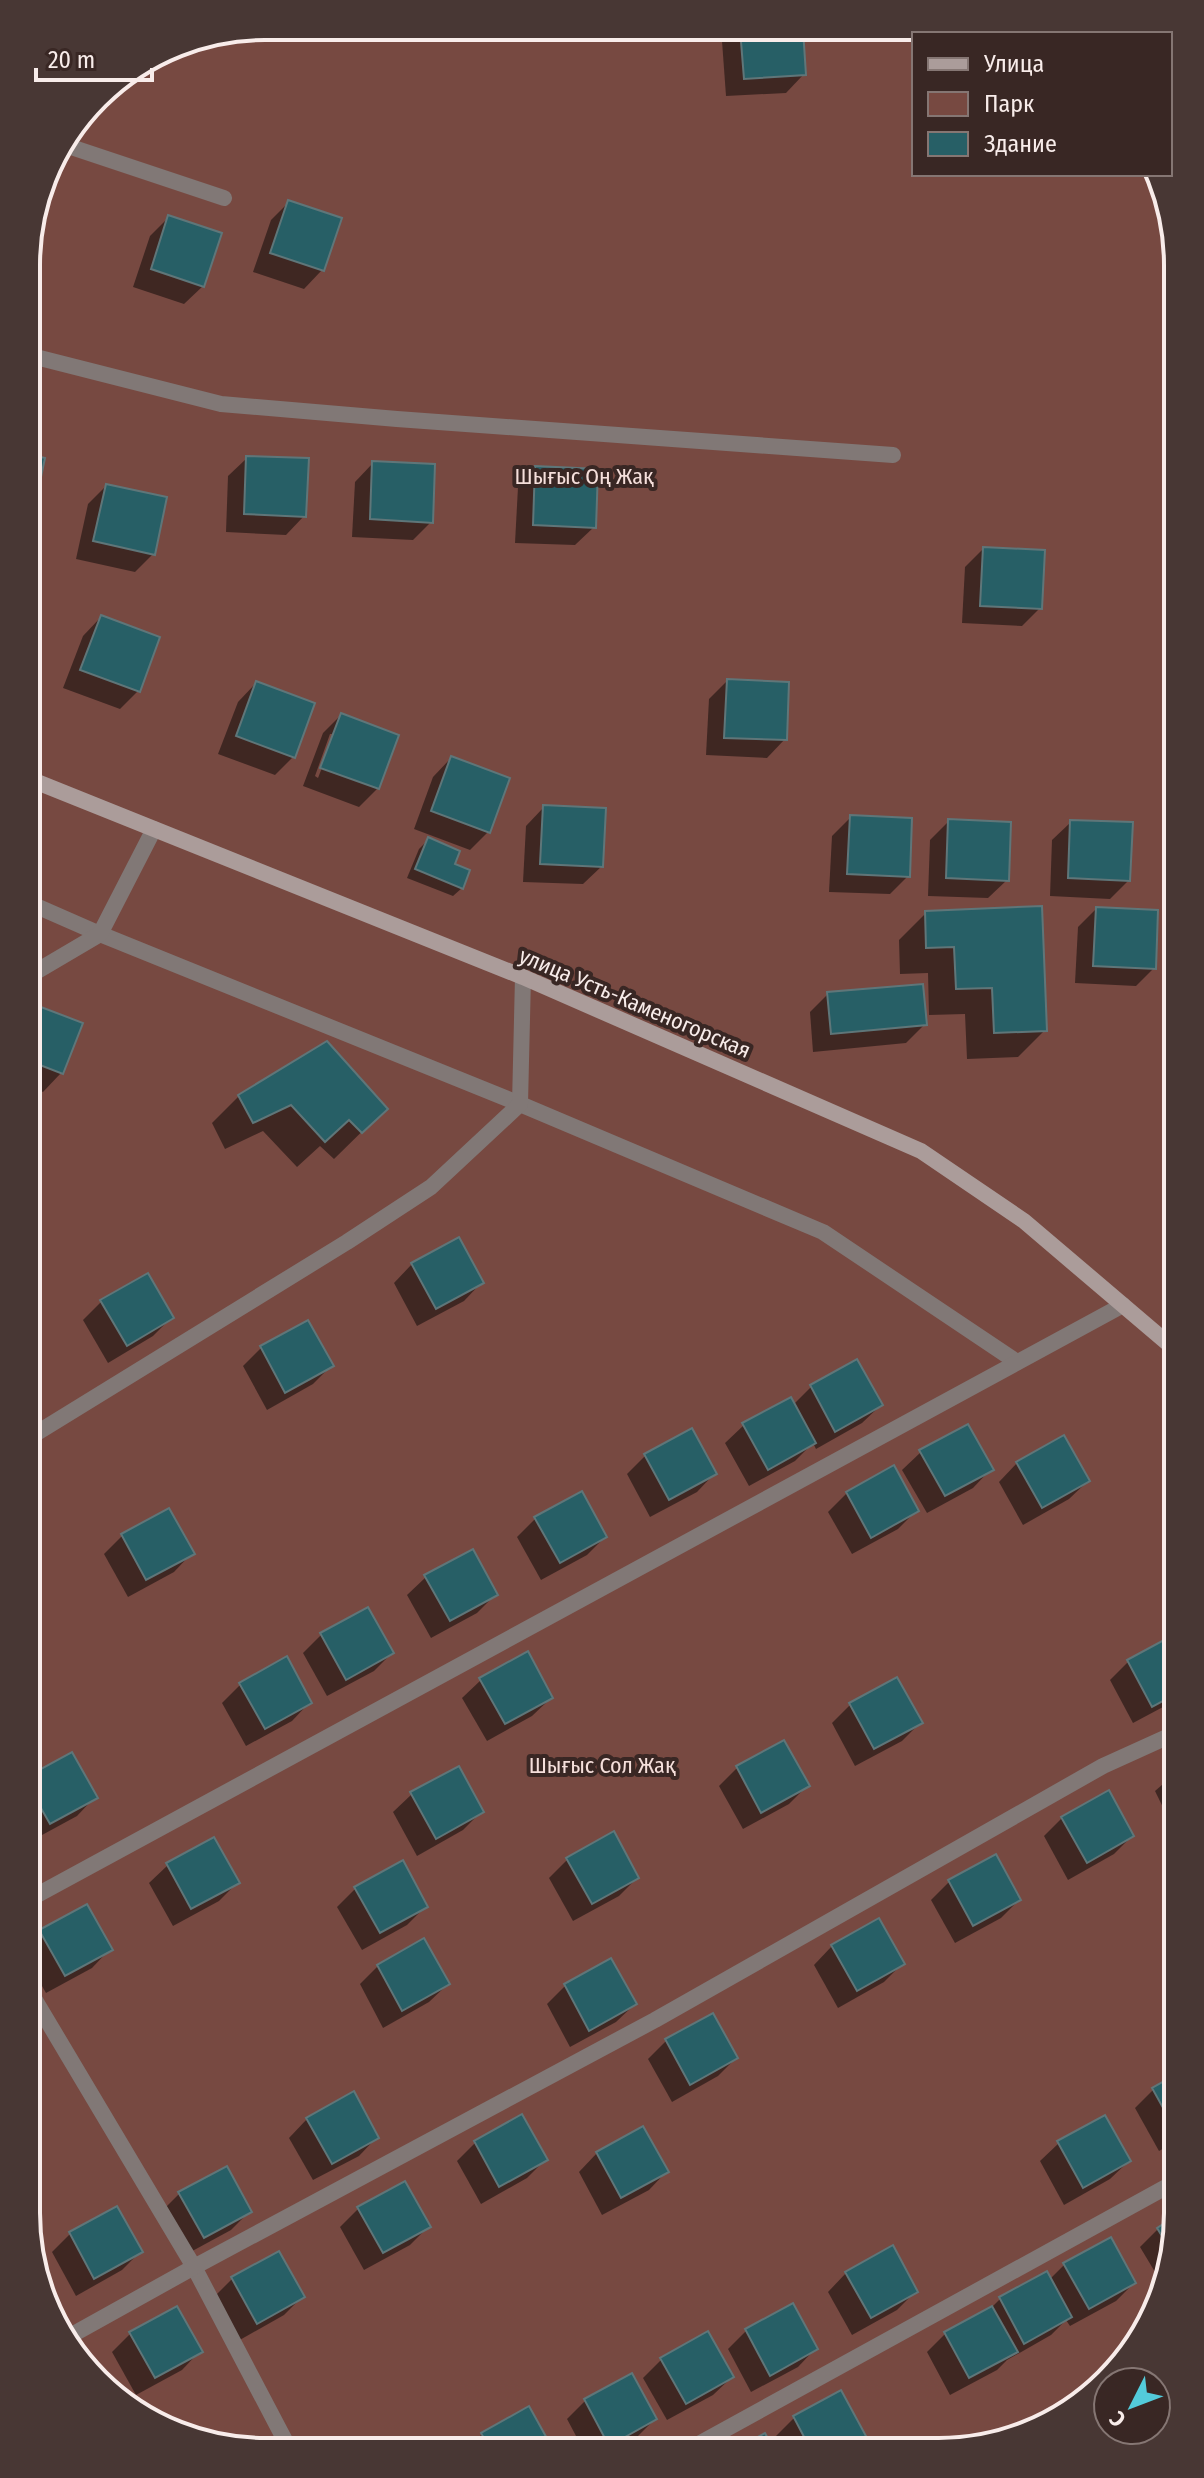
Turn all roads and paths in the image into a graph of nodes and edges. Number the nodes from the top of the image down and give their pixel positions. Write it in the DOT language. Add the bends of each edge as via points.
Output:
graph roads {
  1 [pos="73,148"];
  2 [pos="224,198"];
  3 [pos="40,358"];
  4 [pos="893,455"];
  5 [pos="40,783"];
  6 [pos="154,829"];
  7 [pos="40,908"];
  8 [pos="100,934"];
  9 [pos="40,969"];
  10 [pos="523,977"];
  11 [pos="520,1104"];
  12 [pos="1123,1305"];
  13 [pos="1164,1340"];
  14 [pos="1017,1362"];
  15 [pos="40,1431"];
  16 [pos="1164,1738"];
  17 [pos="40,1893"];
  18 [pos="40,2008"];
  19 [pos="1164,2188"];
  20 [pos="194,2267"];
  21 [pos="75,2333"];
  22 [pos="284,2438"];
  23 [pos="710,2438"];
  1 -- 2 [label="street"];
  3 -- 4 [label="street" via="221,404"];
  5 -- 6 [label="street, улица Усть-Каменогорская"];
  6 -- 8 [label="street"];
  6 -- 10 [label="street, улица Усть-Каменогорская"];
  7 -- 8 [label="street"];
  8 -- 9 [label="street"];
  8 -- 11 [label="street"];
  10 -- 11 [label="street"];
  10 -- 12 [label="street, улица Усть-Каменогорская" via="921,1151 1024,1221"];
  11 -- 14 [label="street" via="823,1232"];
  11 -- 15 [label="street" via="431,1187"];
  12 -- 13 [label="street, улица Усть-Каменогорская"];
  12 -- 14 [label="street"];
  14 -- 17 [label="street"];
  16 -- 20 [label="street" via="1103,1766 655,2020"];
  18 -- 20 [label="street"];
  19 -- 23 [label="street"];
  20 -- 21 [label="street"];
  20 -- 22 [label="street"];
}
